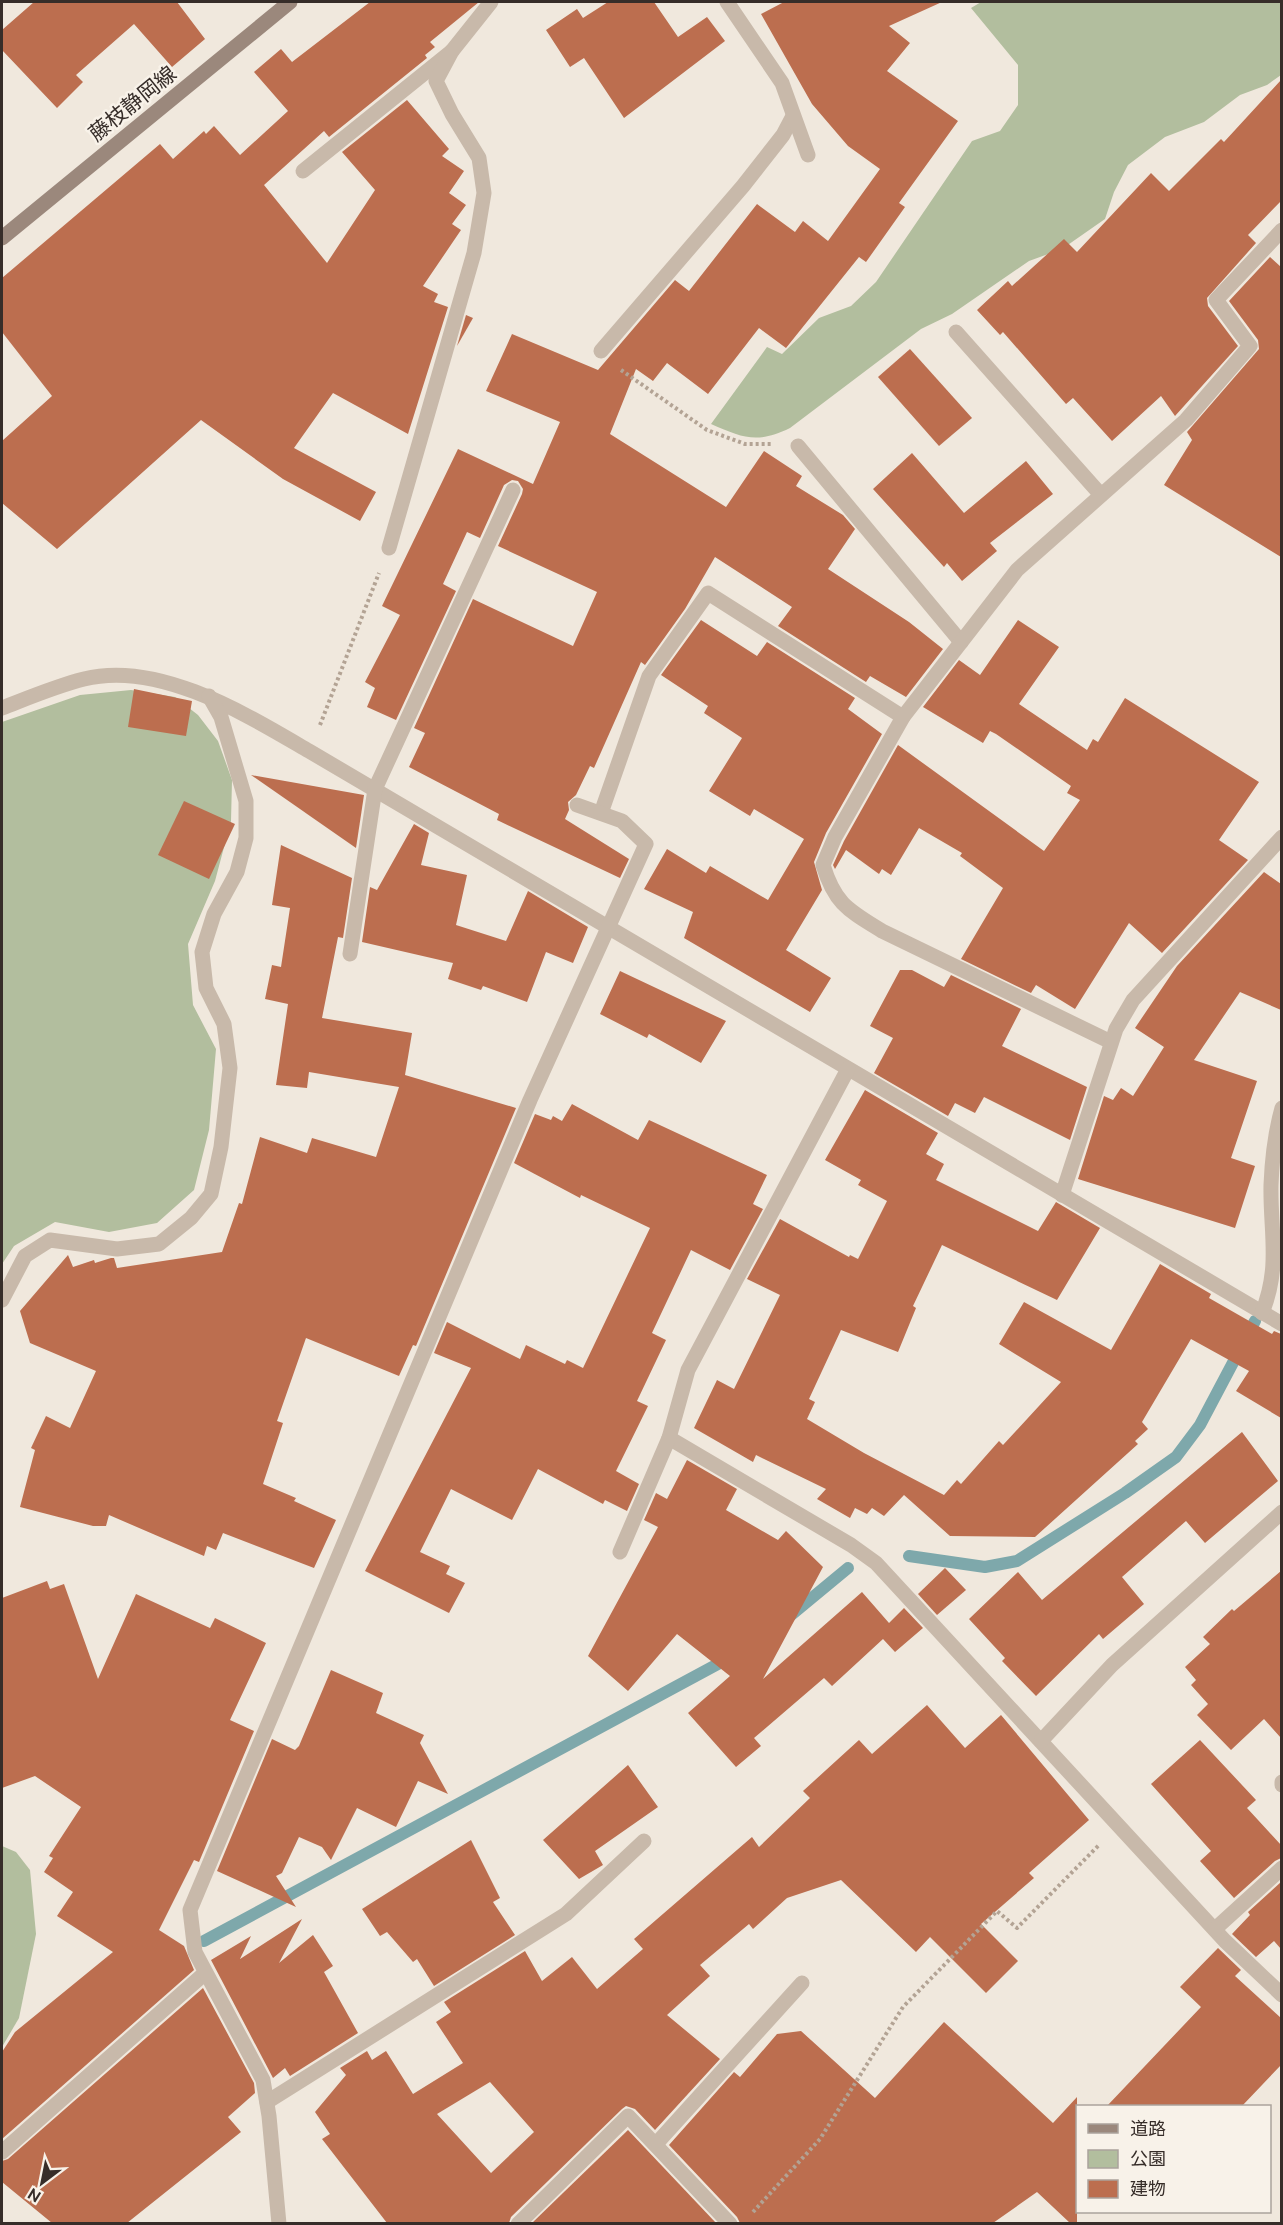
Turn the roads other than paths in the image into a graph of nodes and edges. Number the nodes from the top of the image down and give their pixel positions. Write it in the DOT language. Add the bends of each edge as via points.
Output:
graph roads {
  1 [pos="290,2"];
  2 [pos="727,2"];
  3 [pos="484,4"];
  4 [pos="452,51"];
  5 [pos="793,116"];
  6 [pos="808,155"];
  7 [pos="303,171"];
  8 [pos="1281,230"];
  9 [pos="2,238"];
  10 [pos="956,332"];
  11 [pos="601,351"];
  12 [pos="798,446"];
  13 [pos="513,490"];
  14 [pos="1101,495"];
  15 [pos="389,548"];
  16 [pos="962,642"];
  17 [pos="209,696"];
  18 [pos="2,708"];
  19 [pos="903,717"];
  20 [pos="375,789"];
  21 [pos="577,805"];
  22 [pos="601,813"];
  23 [pos="1281,837"];
  24 [pos="608,928"];
  25 [pos="350,954"];
  26 [pos="1111,1042"];
  27 [pos="848,1069"];
  28 [pos="1281,1108"];
  29 [pos="1062,1195"];
  30 [pos="2,1300"];
  31 [pos="1262,1313"];
  32 [pos="1281,1324"];
  33 [pos="669,1438"];
  34 [pos="1281,1512"];
  35 [pos="620,1552"];
  36 [pos="1041,1741"];
  37 [pos="644,1841"];
  38 [pos="1281,1868"];
  39 [pos="1215,1929"];
  40 [pos="204,1974"];
  41 [pos="802,1983"];
  42 [pos="1281,1995"];
  43 [pos="267,2102"];
  44 [pos="656,2144"];
  45 [pos="2,2152"];
  46 [pos="279,2223"];
  47 [pos="518,2223"];
  48 [pos="730,2223"];
  1 -- 9 [label="main road, 藤枝静岡線"];
  2 -- 5 [label="street" via="782,83"];
  3 -- 4 [label="street"];
  4 -- 7 [label="street"];
  4 -- 15 [label="street" via="436,81 479,158 484,193 474,254"];
  5 -- 6 [label="street"];
  5 -- 11 [label="street" via="783,135 742,186"];
  8 -- 14 [label="street" via="1216,300 1250,346 1186,420"];
  10 -- 14 [label="street"];
  12 -- 16 [label="street"];
  13 -- 20 [label="street"];
  14 -- 16 [label="street" via="1017,570"];
  16 -- 19 [label="street"];
  17 -- 18 [label="street" via="142,676 85,678"];
  17 -- 20 [label="street"];
  17 -- 30 [label="street" via="221,717 246,801 246,838 237,872 214,914 202,952 206,988 224,1024 230,1068 211,1194 191,1218 159,1244 117,1249 50,1240 25,1256"];
  19 -- 22 [label="street" via="708,593 649,676"];
  19 -- 26 [label="street" via="834,837 823,865 831,891 853,913 882,931"];
  20 -- 24 [label="street"];
  20 -- 25 [label="street"];
  21 -- 22 [label="street"];
  22 -- 24 [label="street" via="622,821 646,844"];
  23 -- 26 [label="street" via="1133,1000"];
  24 -- 27 [label="street"];
  24 -- 40 [label="street" via="530,1100 202,1875 190,1910 195,1952"];
  26 -- 29 [label="street"];
  27 -- 29 [label="street"];
  27 -- 33 [label="street" via="688,1370"];
  28 -- 31 [label="street" via="1271,1186 1275,1250 1269,1295"];
  29 -- 31 [label="street"];
  31 -- 32 [label="street"];
  33 -- 35 [label="street"];
  33 -- 36 [label="street" via="876,1563"];
  34 -- 36 [label="street" via="1112,1665"];
  36 -- 39 [label="street"];
  37 -- 43 [label="street" via="566,1914"];
  38 -- 39 [label="street"];
  39 -- 42 [label="street"];
  40 -- 43 [label="street" via="263,2080"];
  40 -- 45 [label="street"];
  41 -- 44 [label="street"];
  43 -- 46 [label="street"];
  44 -- 47 [label="street" via="628,2116"];
  44 -- 48 [label="street"];
}
